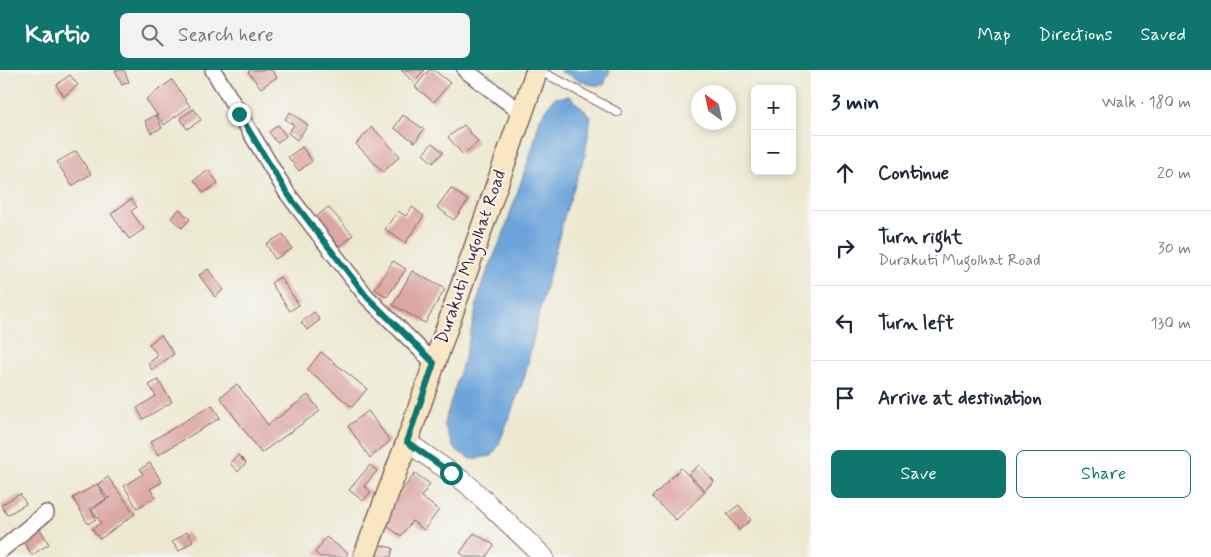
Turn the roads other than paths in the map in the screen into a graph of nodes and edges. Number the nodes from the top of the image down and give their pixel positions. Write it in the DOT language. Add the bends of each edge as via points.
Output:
graph roads {
  1 [pos="213,70"];
  2 [pos="465,70"];
  3 [pos="537,70"];
  4 [pos="617,112"];
  5 [pos="522,113"];
  6 [pos="434,363"];
  7 [pos="407,442"];
  8 [pos="46,513"];
  9 [pos="0,551"];
  10 [pos="364,557"];
  11 [pos="544,557"];
  1 -- 6 [label="street" via="292,200 367,297"];
  2 -- 5 [label="street"];
  3 -- 4 [label="lane"];
  3 -- 5 [label="main road, Durakuti Mugolhat Road"];
  5 -- 6 [label="main road, Durakuti Mugolhat Road"];
  6 -- 7 [label="main road, Durakuti Mugolhat Road"];
  7 -- 10 [label="main road, Durakuti Mugolhat Road"];
  7 -- 11 [label="street" via="466,484"];
  8 -- 9 [label="street"];
}
